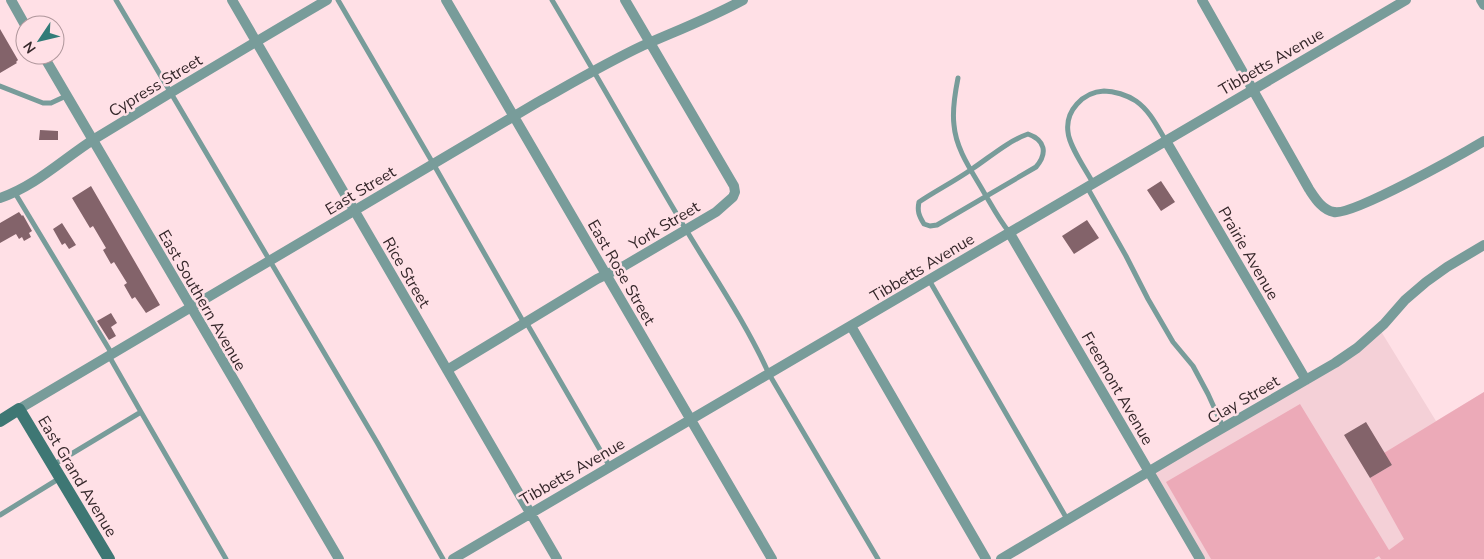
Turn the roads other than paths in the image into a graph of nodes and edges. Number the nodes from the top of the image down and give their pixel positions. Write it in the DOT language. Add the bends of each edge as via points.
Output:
graph roads {
  1 [pos="11,0"];
  2 [pos="116,0"];
  3 [pos="232,0"];
  4 [pos="327,0"];
  5 [pos="338,0"];
  6 [pos="446,0"];
  7 [pos="552,0"];
  8 [pos="625,0"];
  9 [pos="742,0"];
  10 [pos="1202,0"];
  11 [pos="1406,0"];
  12 [pos="1481,0"];
  13 [pos="1484,5"];
  14 [pos="19,15"];
  15 [pos="256,42"];
  16 [pos="650,43"];
  17 [pos="48,65"];
  18 [pos="594,71"];
  19 [pos="958,78"];
  20 [pos="0,86"];
  21 [pos="1252,90"];
  22 [pos="171,92"];
  23 [pos="66,96"];
  24 [pos="514,116"];
  25 [pos="1166,140"];
  26 [pos="92,141"];
  27 [pos="1484,141"];
  28 [pos="434,164"];
  29 [pos="971,170"];
  30 [pos="1090,185"];
  31 [pos="0,190"];
  32 [pos="13,193"];
  33 [pos="986,196"];
  34 [pos="0,198"];
  35 [pos="355,212"];
  36 [pos="686,230"];
  37 [pos="1009,232"];
  38 [pos="1484,245"];
  39 [pos="270,262"];
  40 [pos="606,274"];
  41 [pos="929,280"];
  42 [pos="191,308"];
  43 [pos="525,322"];
  44 [pos="850,326"];
  45 [pos="110,356"];
  46 [pos="447,370"];
  47 [pos="769,374"];
  48 [pos="1306,380"];
  49 [pos="19,409"];
  50 [pos="141,412"];
  51 [pos="0,420"];
  52 [pos="690,420"];
  53 [pos="1223,428"];
  54 [pos="52,465"];
  55 [pos="610,467"];
  56 [pos="1149,472"];
  57 [pos="60,478"];
  58 [pos="530,513"];
  59 [pos="0,514"];
  60 [pos="1068,520"];
  61 [pos="109,559"];
  62 [pos="226,559"];
  63 [pos="338,559"];
  64 [pos="443,559"];
  65 [pos="453,559"];
  66 [pos="557,559"];
  67 [pos="772,559"];
  68 [pos="878,559"];
  69 [pos="986,559"];
  70 [pos="1001,559"];
  71 [pos="1200,559"];
  1 -- 14 [label="street"];
  2 -- 22 [label="lane"];
  3 -- 15 [label="street, Rice Street"];
  4 -- 15 [label="street, Cypress Street"];
  5 -- 28 [label="lane"];
  6 -- 24 [label="street, East Rose Street"];
  7 -- 18 [label="lane"];
  8 -- 16 [label="street"];
  9 -- 16 [label="street, East Street"];
  10 -- 21 [label="street"];
  11 -- 21 [label="street, Tibbetts Avenue"];
  12 -- 13 [label="street"];
  15 -- 22 [label="street, Cypress Street"];
  15 -- 35 [label="street, Rice Street"];
  16 -- 18 [label="street, East Street"];
  16 -- 36 [label="street, York Street" via="734,186 735,192 730,201"];
  17 -- 23 [label="street, East Southern Avenue"];
  18 -- 24 [label="street, East Street"];
  18 -- 36 [label="lane"];
  19 -- 29 [label="lane" via="954,125 956,138"];
  20 -- 23 [label="lane" via="44,103"];
  21 -- 25 [label="street, Tibbetts Avenue"];
  21 -- 27 [label="street" via="1309,189 1330,211 1342,212 1368,202"];
  22 -- 26 [label="street, Cypress Street"];
  22 -- 39 [label="lane"];
  23 -- 26 [label="street, East Southern Avenue"];
  24 -- 28 [label="street, East Street"];
  24 -- 40 [label="street, East Rose Street"];
  25 -- 30 [label="street, Tibbetts Avenue"];
  25 -- 30 [label="lane" via="1153,118 1129,97 1102,91 1081,100 1070,113 1067,131"];
  25 -- 48 [label="street, Prairie Avenue"];
  26 -- 32 [label="street, Cypress Street"];
  26 -- 42 [label="street, East Southern Avenue"];
  28 -- 35 [label="street, East Street"];
  28 -- 43 [label="lane"];
  29 -- 33 [label="lane"];
  29 -- 33 [label="lane" via="920,202 919,217 924,224 936,225"];
  29 -- 33 [label="lane" via="1021,137 1028,134 1040,140 1041,162"];
  30 -- 37 [label="street, Tibbetts Avenue"];
  30 -- 53 [label="lane" via="1148,299 1193,366"];
  31 -- 32 [label="street"];
  32 -- 34 [label="street, Cypress Street"];
  32 -- 45 [label="lane"];
  33 -- 37 [label="lane"];
  35 -- 39 [label="street, East Street"];
  35 -- 46 [label="street, Rice Street"];
  36 -- 40 [label="street, York Street"];
  36 -- 47 [label="lane"];
  37 -- 41 [label="street, Tibbetts Avenue"];
  37 -- 56 [label="street, Freemont Avenue"];
  38 -- 48 [label="street, Clay Street" via="1426,282 1357,348"];
  39 -- 42 [label="street, East Street"];
  39 -- 64 [label="lane"];
  40 -- 43 [label="street, York Street"];
  40 -- 52 [label="street, East Rose Street"];
  41 -- 44 [label="street, Tibbetts Avenue"];
  41 -- 60 [label="lane"];
  42 -- 45 [label="street, East Street"];
  42 -- 63 [label="street, East Southern Avenue"];
  43 -- 46 [label="street, York Street"];
  43 -- 55 [label="lane"];
  44 -- 47 [label="street, Tibbetts Avenue"];
  44 -- 69 [label="street"];
  45 -- 49 [label="street, East Street"];
  45 -- 50 [label="lane"];
  46 -- 58 [label="street, Rice Street"];
  47 -- 52 [label="street, Tibbetts Avenue"];
  47 -- 68 [label="lane"];
  48 -- 53 [label="street, Clay Street"];
  49 -- 51 [label="street, East Street"];
  49 -- 54 [label="street, East Grand Avenue"];
  50 -- 54 [label="lane"];
  50 -- 62 [label="lane"];
  52 -- 55 [label="street, Tibbetts Avenue"];
  52 -- 67 [label="street, East Rose Street"];
  53 -- 56 [label="street, Clay Street"];
  54 -- 57 [label="street, East Grand Avenue"];
  55 -- 58 [label="street, Tibbetts Avenue"];
  56 -- 60 [label="street, Clay Street"];
  56 -- 71 [label="street, Freemont Avenue"];
  57 -- 59 [label="lane"];
  57 -- 61 [label="street, East Grand Avenue"];
  58 -- 65 [label="street, Tibbetts Avenue"];
  58 -- 66 [label="street, Rice Street"];
  60 -- 70 [label="street, Clay Street"];
}
